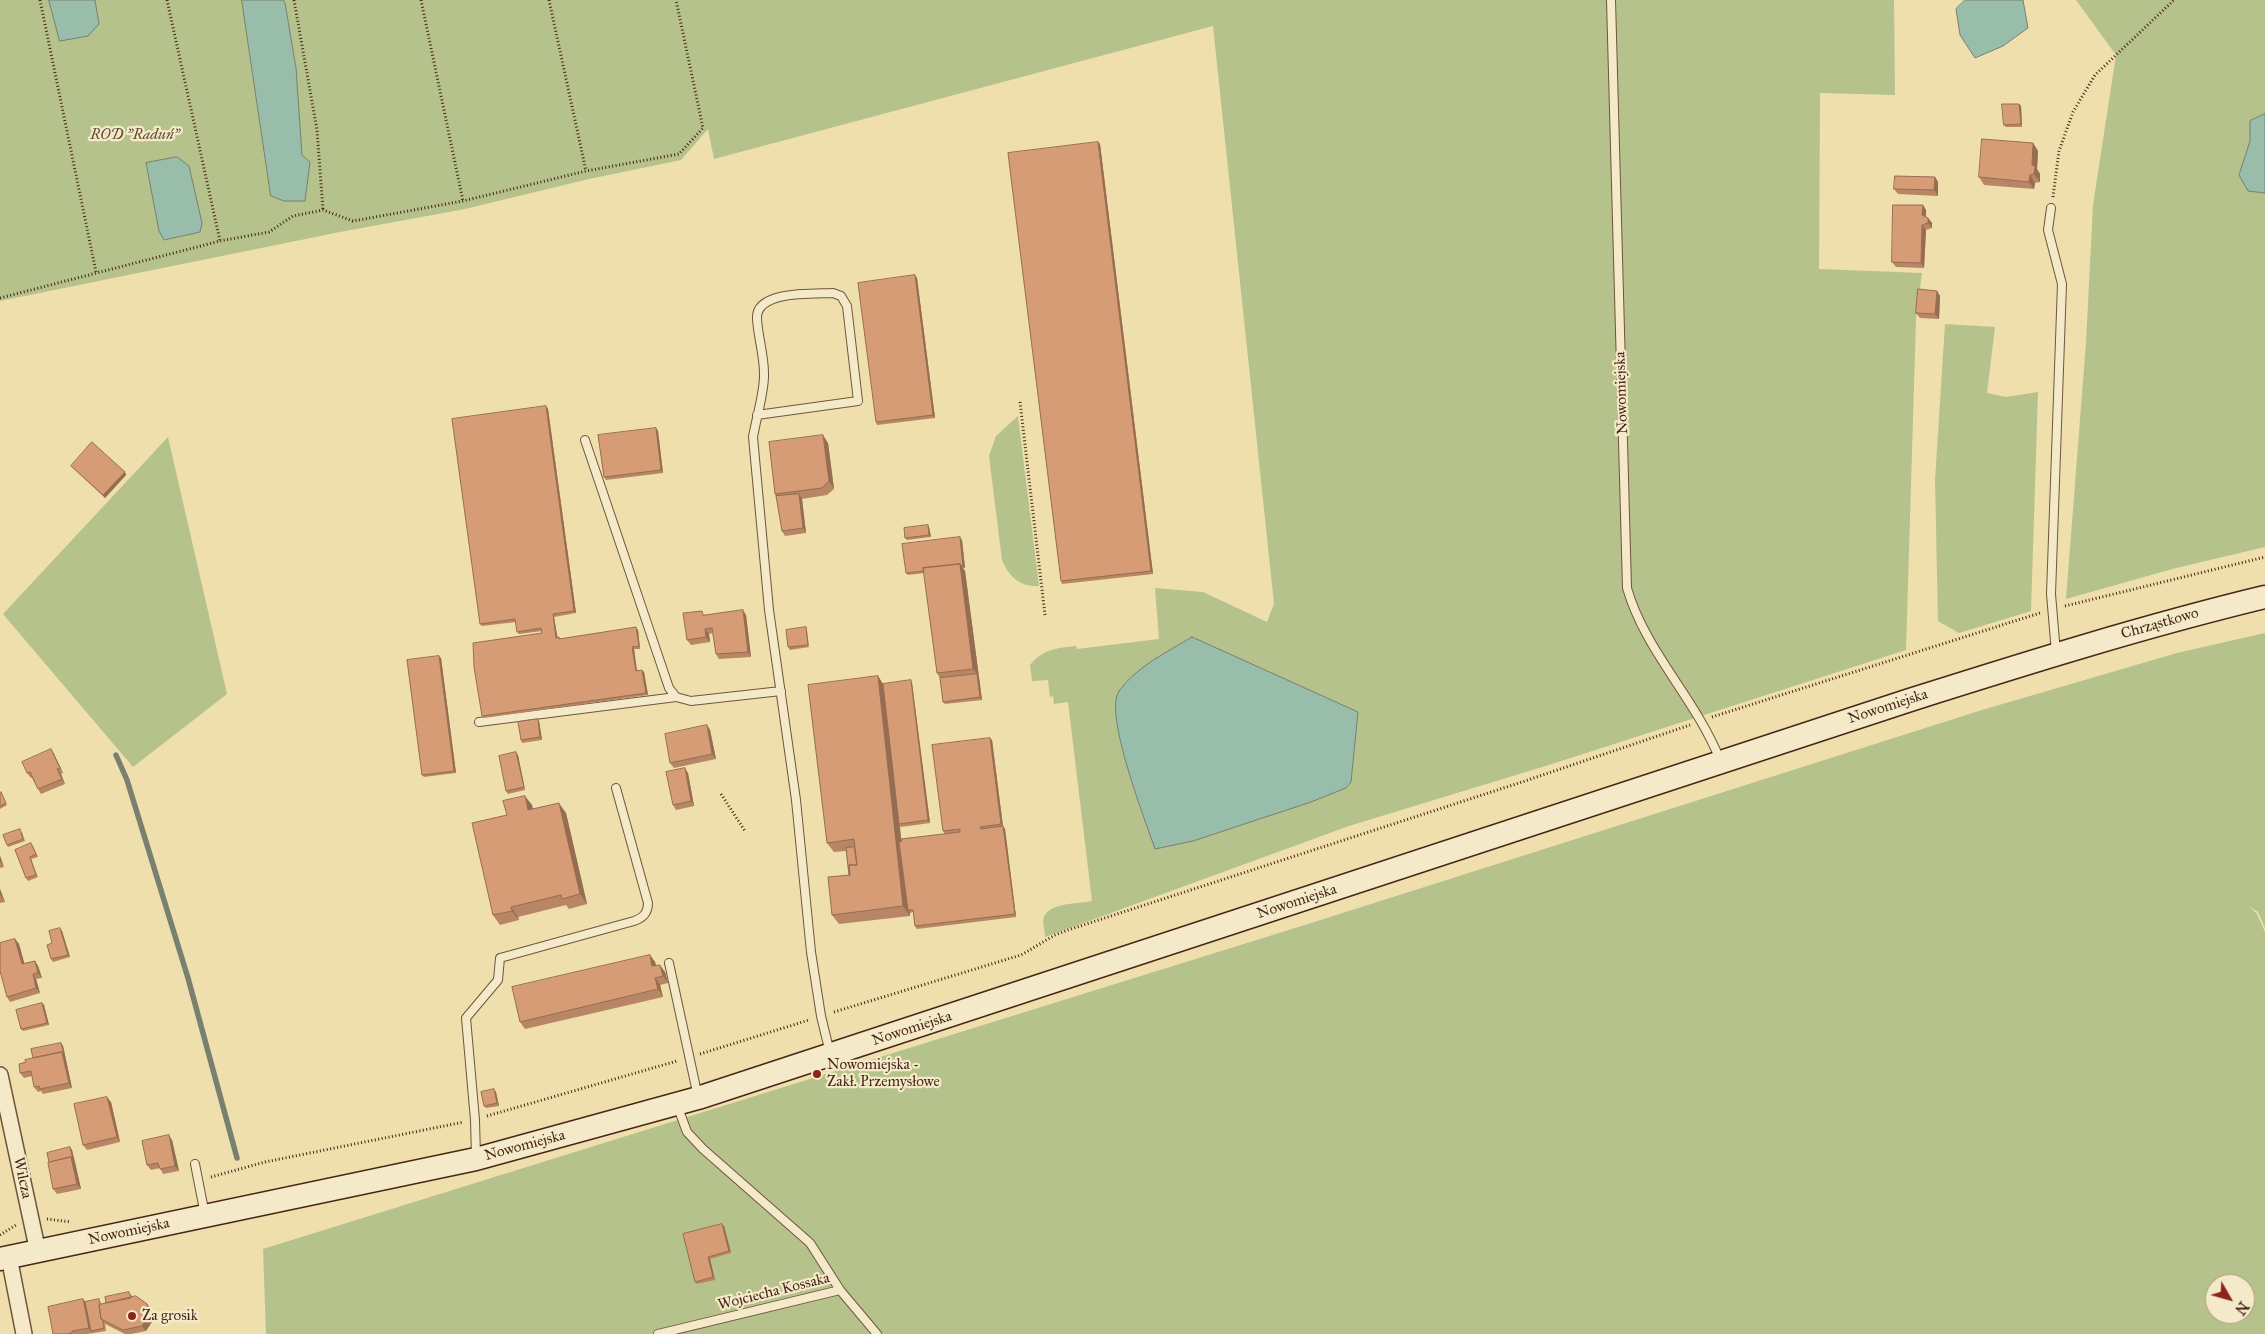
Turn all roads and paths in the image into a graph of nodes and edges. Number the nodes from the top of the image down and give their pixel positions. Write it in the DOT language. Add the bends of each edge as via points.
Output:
graph roads {
  1 [pos="40,0"];
  2 [pos="168,0"];
  3 [pos="294,0"];
  4 [pos="421,0"];
  5 [pos="549,0"];
  6 [pos="676,0"];
  7 [pos="1611,0"];
  8 [pos="2174,0"];
  9 [pos="586,171"];
  10 [pos="463,200"];
  11 [pos="2051,208"];
  12 [pos="323,210"];
  13 [pos="220,242"];
  14 [pos="96,272"];
  15 [pos="0,298"];
  16 [pos="1020,402"];
  17 [pos="757,415"];
  18 [pos="585,440"];
  19 [pos="2265,557"];
  20 [pos="2265,597"];
  21 [pos="2052,609"];
  22 [pos="1045,615"];
  23 [pos="2056,654"];
  24 [pos="781,691"];
  25 [pos="676,697"];
  26 [pos="1701,720"];
  27 [pos="478,722"];
  28 [pos="1721,762"];
  29 [pos="616,788"];
  30 [pos="721,794"];
  31 [pos="746,831"];
  32 [pos="669,963"];
  33 [pos="821,1016"];
  34 [pos="831,1055"];
  35 [pos="689,1057"];
  36 [pos="0,1076"];
  37 [pos="698,1098"];
  38 [pos="677,1104"];
  39 [pos="475,1120"];
  40 [pos="476,1159"];
  41 [pos="195,1164"];
  42 [pos="198,1180"];
  43 [pos="205,1216"];
  44 [pos="38,1252"];
  45 [pos="4,1258"];
  46 [pos="840,1290"];
  47 [pos="24,1334"];
  48 [pos="658,1334"];
  49 [pos="877,1334"];
  1 -- 14 [label="path"];
  2 -- 13 [label="path"];
  3 -- 12 [label="path" via="317,130"];
  4 -- 10 [label="path"];
  5 -- 9 [label="path"];
  6 -- 9 [label="path" via="703,128 679,154"];
  7 -- 26 [label="lane, Nowomiejska" via="1628,588 1646,634"];
  8 -- 11 [label="path" via="2095,75 2086,90 2073,112 2059,151"];
  9 -- 10 [label="path"];
  10 -- 12 [label="path" via="353,221"];
  11 -- 21 [label="lane" via="2048,230 2062,284"];
  12 -- 13 [label="path" via="293,216 269,232"];
  13 -- 14 [label="path"];
  14 -- 15 [label="path"];
  16 -- 22 [label="path"];
  17 -- 17 [label="lane" via="765,374 756,316 764,303 777,296 833,293 841,296 846,306 858,401"];
  17 -- 24 [label="lane" via="752,437 769,610"];
  18 -- 25 [label="lane" via="669,688"];
  19 -- 21 [label="path"];
  20 -- 23 [label="street, Chrząstkowo"];
  21 -- 23 [label="lane"];
  21 -- 26 [label="path"];
  23 -- 28 [label="street, Nowomiejska"];
  24 -- 25 [label="lane" via="691,701"];
  24 -- 33 [label="lane"];
  25 -- 27 [label="lane"];
  26 -- 28 [label="lane, Nowomiejska"];
  26 -- 33 [label="path" via="1068,930 1021,955"];
  28 -- 34 [label="street, Nowomiejska"];
  29 -- 39 [label="lane" via="648,910 642,918 634,921 500,958 498,980 466,1018"];
  30 -- 31 [label="path"];
  32 -- 35 [label="lane"];
  33 -- 34 [label="lane"];
  33 -- 35 [label="path"];
  34 -- 37 [label="street, Nowomiejska"];
  35 -- 37 [label="lane"];
  35 -- 39 [label="path"];
  36 -- 44 [label="street, Wilcza"];
  37 -- 38 [label="street, Nowomiejska"];
  38 -- 40 [label="street, Nowomiejska"];
  38 -- 46 [label="lane" via="687,1132 810,1244"];
  39 -- 40 [label="lane"];
  39 -- 42 [label="path" via="265,1162"];
  40 -- 43 [label="street, Nowomiejska"];
  41 -- 42 [label="lane"];
  42 -- 43 [label="lane"];
  43 -- 44 [label="street, Nowomiejska"];
  44 -- 45 [label="street, Nowomiejska"];
  45 -- 47 [label="street"];
  46 -- 48 [label="lane, Wojciecha Kossaka"];
  46 -- 49 [label="lane, Wojciecha Kossaka"];
}
